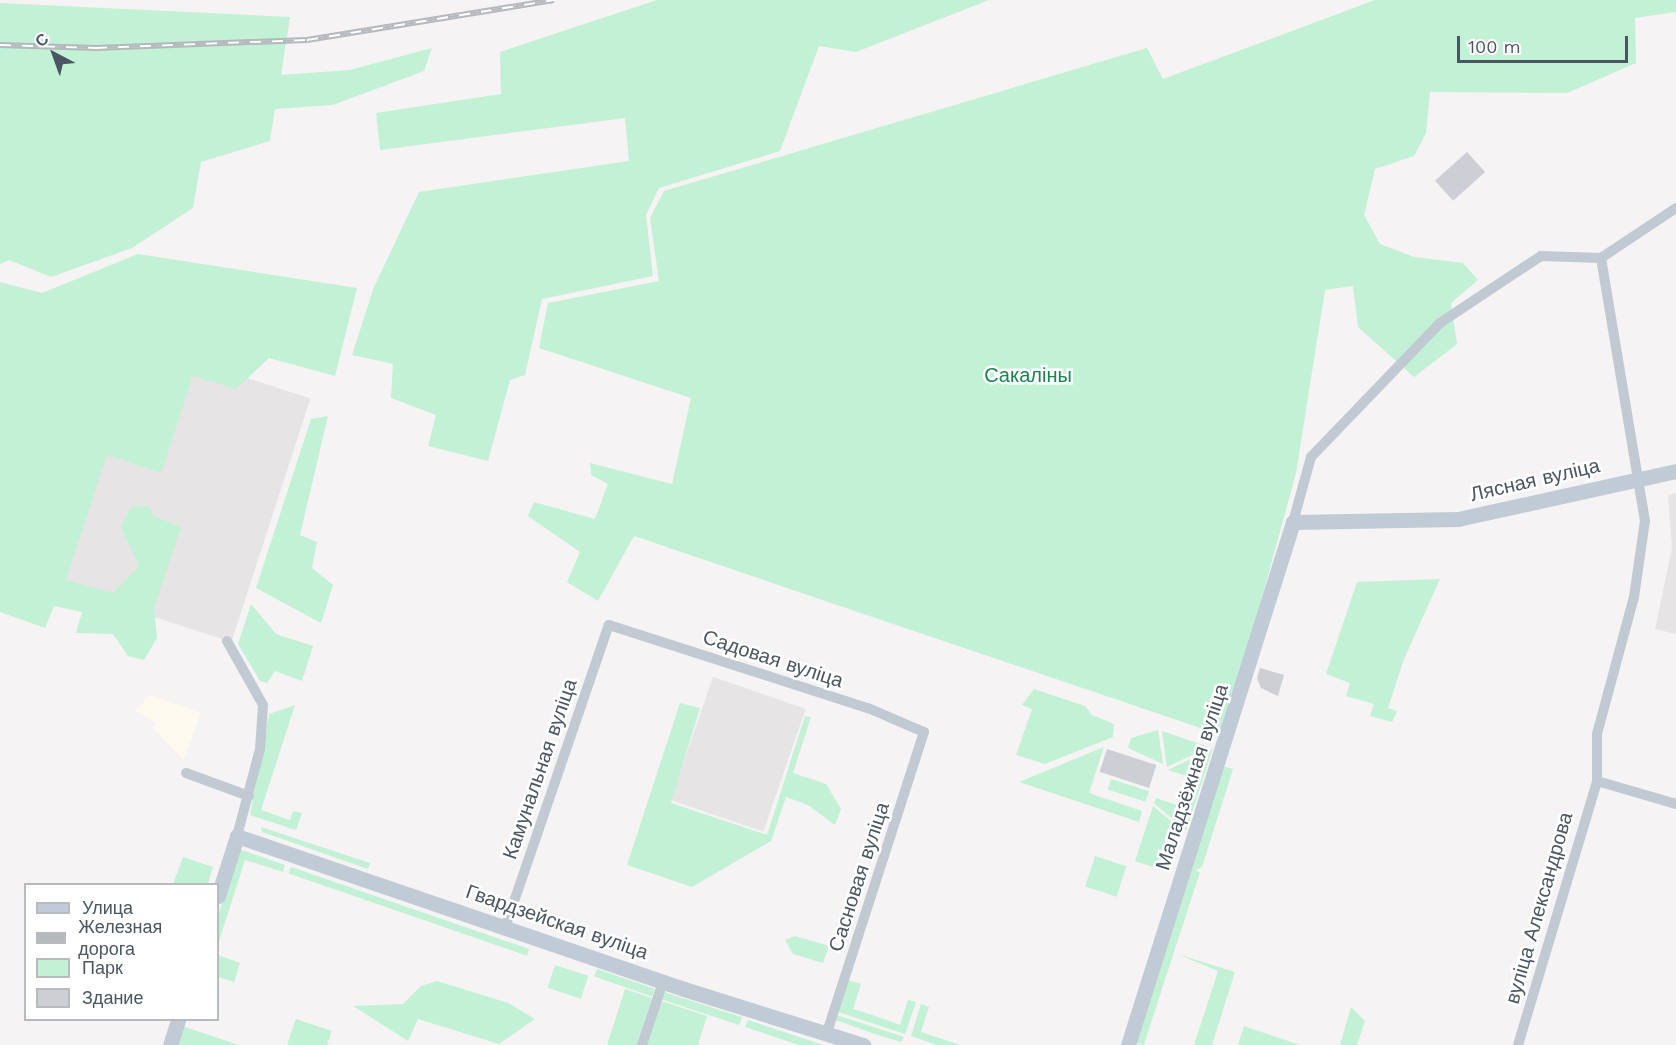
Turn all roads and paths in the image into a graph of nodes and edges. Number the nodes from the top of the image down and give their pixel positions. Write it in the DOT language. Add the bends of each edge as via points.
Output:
graph roads {
  1 [pos="1676,208"];
  2 [pos="1601,258"];
  3 [pos="1676,471"];
  4 [pos="1635,479"];
  5 [pos="1293,522"];
  6 [pos="609,625"];
  7 [pos="228,641"];
  8 [pos="924,732"];
  9 [pos="186,773"];
  10 [pos="1597,781"];
  11 [pos="249,796"];
  12 [pos="1676,804"];
  13 [pos="237,836"];
  14 [pos="219,893"];
  15 [pos="506,925"];
  16 [pos="663,982"];
  17 [pos="178,1021"];
  18 [pos="827,1033"];
  19 [pos="170,1045"];
  20 [pos="642,1045"];
  21 [pos="863,1045"];
  22 [pos="1128,1045"];
  23 [pos="1518,1045"];
  1 -- 2 [label="street"];
  2 -- 4 [label="street, вуліца Александрова" via="1627,394"];
  2 -- 5 [label="street" via="1542,256 1440,323 1311,457"];
  3 -- 4 [label="main road, Лясная вуліца"];
  4 -- 5 [label="main road, Лясная вуліца" via="1458,519"];
  4 -- 10 [label="street, вуліца Александрова" via="1644,510 1643,532 1634,597 1597,734"];
  5 -- 22 [label="main road, Маладзёжная вуліца"];
  6 -- 8 [label="street, Садовая вуліца" via="868,708"];
  6 -- 15 [label="street, Камунальная вуліца"];
  7 -- 11 [label="street" via="262,705 260,749"];
  8 -- 18 [label="street, Сасновая вуліца"];
  9 -- 11 [label="street"];
  10 -- 12 [label="street"];
  10 -- 23 [label="street, вуліца Александрова"];
  11 -- 13 [label="street"];
  13 -- 14 [label="main road"];
  13 -- 15 [label="main road, Гвардзейская вуліца"];
  15 -- 16 [label="main road, Гвардзейская вуліца"];
  16 -- 18 [label="main road, Гвардзейская вуліца"];
  16 -- 20 [label="street"];
  17 -- 19 [label="main road"];
  18 -- 21 [label="main road, Гвардзейская вуліца"];
}
